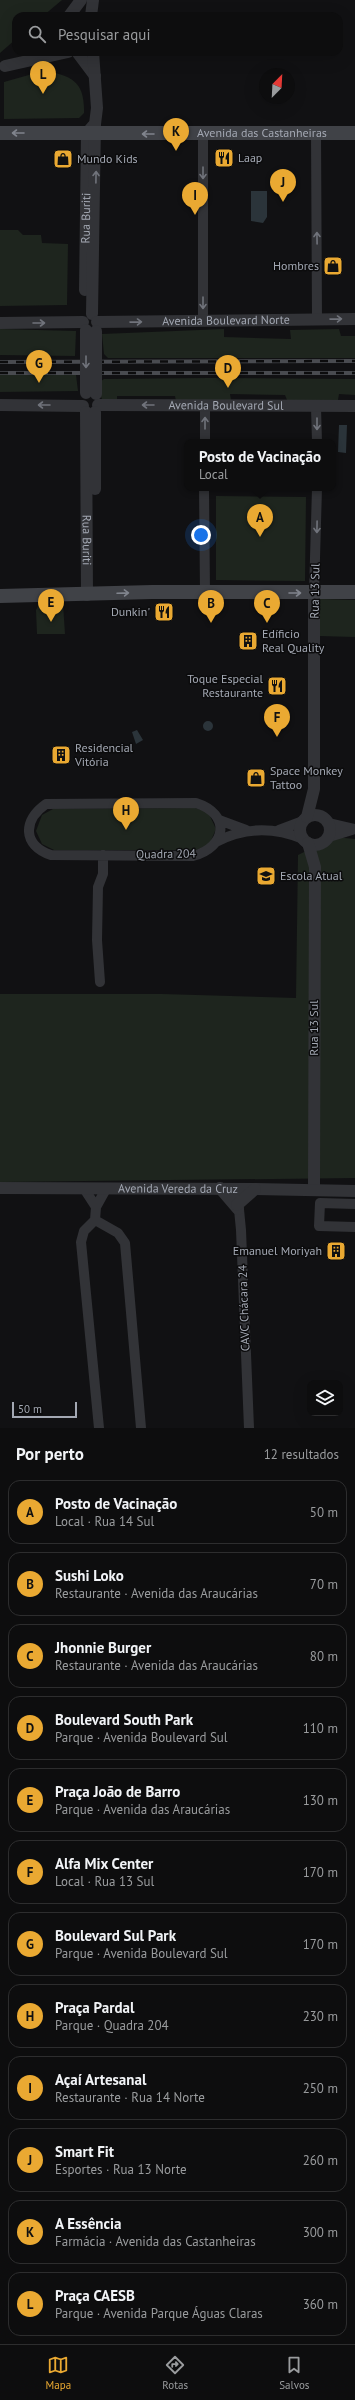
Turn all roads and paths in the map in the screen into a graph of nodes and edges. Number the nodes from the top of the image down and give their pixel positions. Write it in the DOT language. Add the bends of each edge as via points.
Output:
graph roads {
  1 [pos="81,0"];
  2 [pos="92,0"];
  3 [pos="73,12"];
  4 [pos="91,12"];
  5 [pos="22,56"];
  6 [pos="50,56"];
  7 [pos="80,56"];
  8 [pos="93,56"];
  9 [pos="2,67"];
  10 [pos="95,76"];
  11 [pos="93,130"];
  12 [pos="316,133"];
  13 [pos="355,133"];
  14 [pos="0,134"];
  15 [pos="203,134"];
  16 [pos="317,319"];
  17 [pos="355,319"];
  18 [pos="203,321"];
  19 [pos="0,323"];
  20 [pos="90,323"];
  21 [pos="91,403"];
  22 [pos="0,405"];
  23 [pos="205,405"];
  24 [pos="355,406"];
  25 [pos="316,407"];
  26 [pos="205,439"];
  27 [pos="316,439"];
  28 [pos="204,491"];
  29 [pos="317,491"];
  30 [pos="205,592"];
  31 [pos="355,592"];
  32 [pos="314,593"];
  33 [pos="91,595"];
  34 [pos="0,596"];
  35 [pos="314,789"];
  36 [pos="305,819"];
  37 [pos="219,820"];
  38 [pos="325,820"];
  39 [pos="354,829"];
  40 [pos="246,830"];
  41 [pos="279,830"];
  42 [pos="326,840"];
  43 [pos="218,841"];
  44 [pos="305,841"];
  45 [pos="103,855"];
  46 [pos="315,867"];
  47 [pos="100,982"];
  48 [pos="0,1188"];
  49 [pos="220,1188"];
  50 [pos="106,1189"];
  51 [pos="237,1189"];
  52 [pos="255,1189"];
  53 [pos="314,1189"];
  54 [pos="85,1190"];
  55 [pos="355,1191"];
  56 [pos="355,1204"];
  57 [pos="96,1207"];
  58 [pos="238,1207"];
  59 [pos="95,1220"];
  60 [pos="355,1227"];
  61 [pos="99,1428"];
  62 [pos="142,1428"];
  63 [pos="249,1428"];
  1 -- 3 [label="street"];
  2 -- 4 [label="street"];
  5 -- 9 [label="street"];
  6 -- 9 [label="street"];
  7 -- 10 [label="street"];
  8 -- 10 [label="street, Rua Buriti"];
  10 -- 11 [label="street, Rua Buriti" via="97,108"];
  11 -- 14 [label="main road, Avenida das Castanheiras, one-way"];
  15 -- 11 [label="main road, Avenida das Castanheiras, one-way"];
  11 -- 20 [label="street, Rua Buriti"];
  12 -- 13 [label="main road, Avenida das Castanheiras"];
  12 -- 15 [label="main road, Avenida das Castanheiras"];
  16 -- 12 [label="street, one-way"];
  15 -- 18 [label="street, one-way"];
  16 -- 17 [label="street, Avenida Boulevard Norte, one-way"];
  16 -- 18 [label="street, Avenida Boulevard Norte"];
  20 -- 18 [label="street, Avenida Boulevard Norte, one-way"];
  19 -- 20 [label="street, Avenida Boulevard Norte, one-way"];
  20 -- 21 [label="street, Rua Buriti, bridge"];
  21 -- 22 [label="street, Avenida Boulevard Sul, one-way"];
  23 -- 21 [label="street, Avenida Boulevard Sul, one-way"];
  21 -- 33 [label="street, Rua Buriti"];
  23 -- 25 [label="street, Avenida Boulevard Sul"];
  26 -- 23 [label="street, one-way"];
  24 -- 25 [label="street, Avenida Boulevard Sul"];
  25 -- 27 [label="street, one-way"];
  28 -- 30 [label="street"];
  29 -- 32 [label="street, Rua 13 Sul, one-way"];
  30 -- 32 [label="main road, one-way"];
  33 -- 30 [label="main road, one-way"];
  31 -- 32 [label="main road"];
  32 -- 35 [label="street, Rua 13 Sul"];
  33 -- 34 [label="main road"];
  35 -- 36 [label="street, Rua 13 Sul"];
  35 -- 38 [label="street, Rua 13 Sul"];
  36 -- 38 [label="street" via="314,815"];
  36 -- 41 [label="street"];
  36 -- 44 [label="street" via="300,828"];
  37 -- 40 [label="street"];
  37 -- 43 [label="street"];
  37 -- 45 [label="street, Quadra 204" via="214,811 196,803 46,804 31,820 29,833 32,842 46,853"];
  38 -- 39 [label="street"];
  38 -- 42 [label="street" via="330,829"];
  39 -- 42 [label="street"];
  40 -- 41 [label="street"];
  40 -- 43 [label="street, Quadra 204"];
  41 -- 44 [label="street"];
  42 -- 44 [label="street" via="316,845"];
  42 -- 46 [label="street, Rua 13 Sul"];
  43 -- 45 [label="street, Quadra 204" via="206,852 193,856"];
  44 -- 46 [label="street, Rua 13 Sul"];
  45 -- 47 [label="street" via="103,874 98,887 97,940"];
  46 -- 53 [label="street, Rua 13 Sul"];
  48 -- 54 [label="street, Avenida Vereda da Cruz"];
  49 -- 50 [label="street, Avenida Vereda da Cruz"];
  49 -- 51 [label="street, Avenida Vereda da Cruz"];
  49 -- 58 [label="street"];
  50 -- 54 [label="street, Avenida Vereda da Cruz"];
  50 -- 57 [label="street"];
  51 -- 52 [label="street, Avenida Vereda da Cruz"];
  51 -- 58 [label="street, CAVC Chácara 24"];
  52 -- 53 [label="street, Avenida Vereda da Cruz"];
  52 -- 58 [label="street"];
  53 -- 55 [label="street, Avenida Vereda da Cruz"];
  54 -- 57 [label="street"];
  56 -- 60 [label="street" via="320,1202 319,1226"];
  57 -- 59 [label="street"];
  58 -- 63 [label="street, CAVC Chácara 24"];
  59 -- 61 [label="street" via="84,1231 81,1242"];
  59 -- 62 [label="street" via="118,1233 125,1243"];
}
